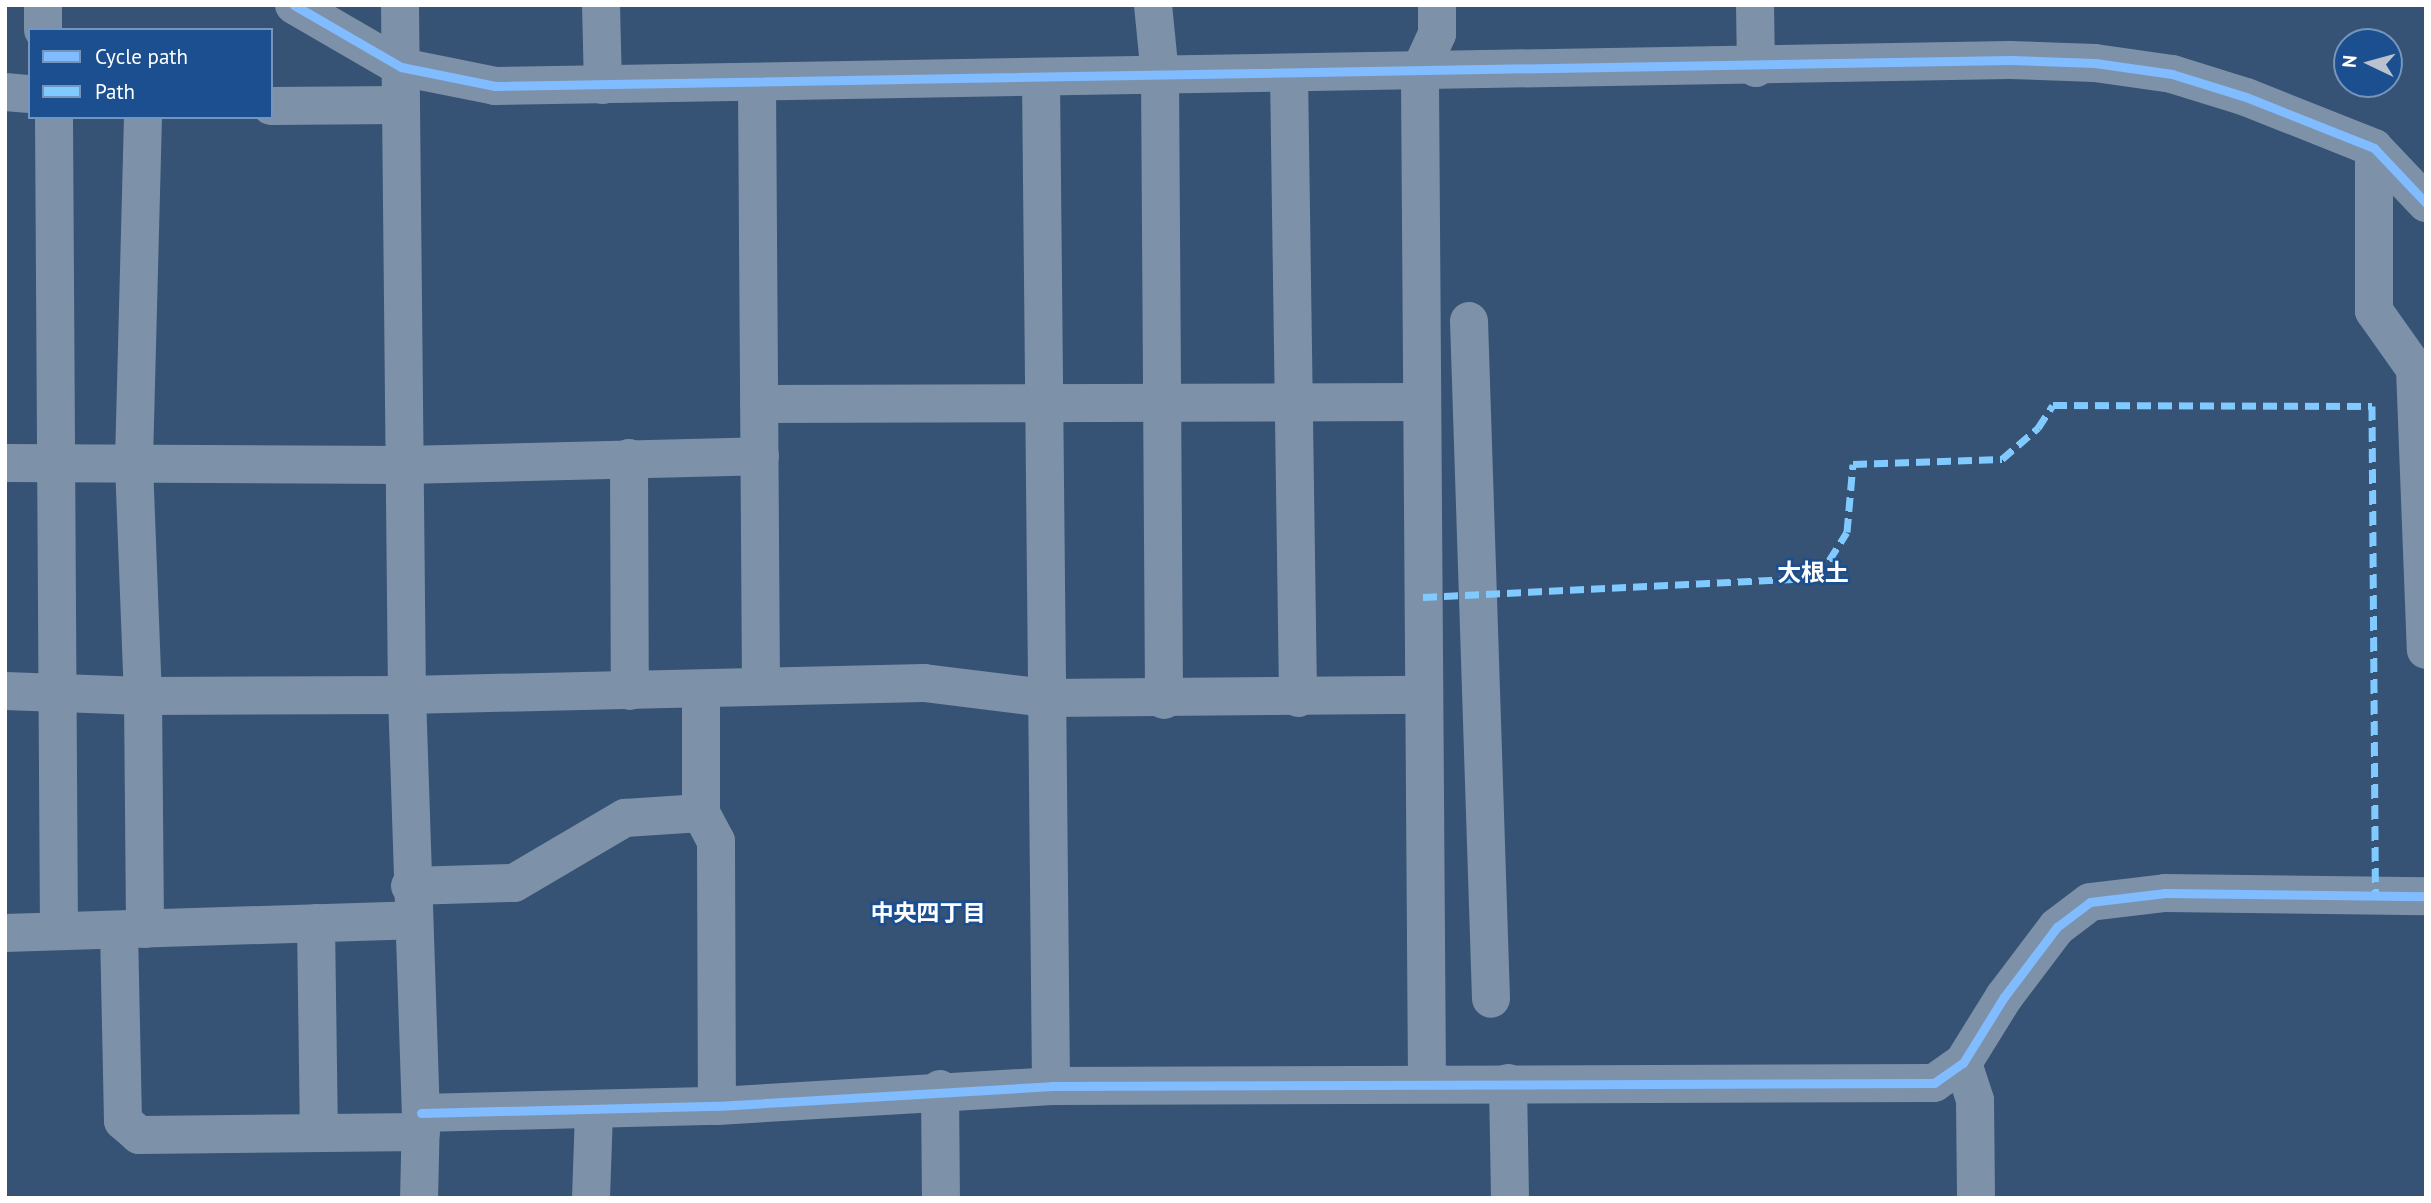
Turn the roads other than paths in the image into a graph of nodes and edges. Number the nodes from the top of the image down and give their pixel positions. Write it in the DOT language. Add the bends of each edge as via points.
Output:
graph roads {
  1 [pos="43,5"];
  2 [pos="294,5"];
  3 [pos="400,5"];
  4 [pos="601,5"];
  5 [pos="1153,5"];
  6 [pos="1437,5"];
  7 [pos="1755,5"];
  8 [pos="43,28"];
  9 [pos="401,67"];
  10 [pos="1756,68"];
  11 [pos="1420,71"];
  12 [pos="1289,73"];
  13 [pos="1160,75"];
  14 [pos="1041,79"];
  15 [pos="757,84"];
  16 [pos="603,85"];
  17 [pos="5,92"];
  18 [pos="28,94"];
  19 [pos="401,105"];
  20 [pos="273,106"];
  21 [pos="54,119"];
  22 [pos="143,119"];
  23 [pos="2374,148"];
  24 [pos="2426,203"];
  25 [pos="1469,321"];
  26 [pos="1044,402"];
  27 [pos="1162,402"];
  28 [pos="1294,402"];
  29 [pos="1422,402"];
  30 [pos="759,404"];
  31 [pos="760,456"];
  32 [pos="629,458"];
  33 [pos="5,463"];
  34 [pos="55,463"];
  35 [pos="134,464"];
  36 [pos="404,465"];
  37 [pos="2426,650"];
  38 [pos="761,686"];
  39 [pos="702,690"];
  40 [pos="5,691"];
  41 [pos="55,691"];
  42 [pos="631,691"];
  43 [pos="407,695"];
  44 [pos="1424,695"];
  45 [pos="143,696"];
  46 [pos="1047,698"];
  47 [pos="1298,698"];
  48 [pos="1164,700"];
  49 [pos="701,813"];
  50 [pos="2426,896"];
  51 [pos="412,903"];
  52 [pos="316,923"];
  53 [pos="132,929"];
  54 [pos="59,931"];
  55 [pos="5,933"];
  56 [pos="1491,999"];
  57 [pos="1963,1063"];
  58 [pos="1427,1083"];
  59 [pos="1508,1083"];
  60 [pos="1051,1086"];
  61 [pos="940,1089"];
  62 [pos="717,1106"];
  63 [pos="594,1111"];
  64 [pos="421,1123"];
  65 [pos="319,1132"];
  66 [pos="419,1198"];
  67 [pos="591,1198"];
  68 [pos="940,1198"];
  69 [pos="1510,1198"];
  70 [pos="1976,1198"];
  1 -- 8 [label="street"];
  2 -- 9 [label="street"];
  3 -- 9 [label="street"];
  4 -- 16 [label="street"];
  5 -- 13 [label="street"];
  6 -- 11 [label="street" via="1437,34"];
  7 -- 10 [label="street"];
  9 -- 16 [label="street" via="495,86"];
  9 -- 19 [label="street"];
  10 -- 11 [label="street"];
  10 -- 23 [label="street" via="2010,60 2095,63 2172,74 2246,97"];
  11 -- 12 [label="street"];
  11 -- 29 [label="street"];
  12 -- 13 [label="street"];
  12 -- 28 [label="street"];
  13 -- 14 [label="street"];
  13 -- 27 [label="street"];
  14 -- 15 [label="street"];
  14 -- 26 [label="street"];
  15 -- 16 [label="street"];
  15 -- 30 [label="street"];
  17 -- 18 [label="street"];
  19 -- 20 [label="street"];
  19 -- 36 [label="street"];
  21 -- 34 [label="street"];
  22 -- 35 [label="street"];
  23 -- 24 [label="street"];
  23 -- 37 [label="street" via="2374,311 2415,369"];
  25 -- 56 [label="street"];
  26 -- 27 [label="street"];
  26 -- 30 [label="street"];
  26 -- 46 [label="street"];
  27 -- 28 [label="street"];
  27 -- 48 [label="street"];
  28 -- 29 [label="street"];
  28 -- 47 [label="street"];
  29 -- 44 [label="street"];
  30 -- 31 [label="street"];
  31 -- 32 [label="street"];
  31 -- 38 [label="street"];
  32 -- 36 [label="street"];
  32 -- 42 [label="street"];
  33 -- 34 [label="street"];
  34 -- 35 [label="street"];
  34 -- 41 [label="street"];
  35 -- 36 [label="street"];
  35 -- 45 [label="street"];
  36 -- 43 [label="street"];
  38 -- 39 [label="street"];
  38 -- 46 [label="street" via="924,683"];
  39 -- 42 [label="street"];
  39 -- 49 [label="street"];
  40 -- 41 [label="street"];
  41 -- 45 [label="street"];
  41 -- 54 [label="street"];
  42 -- 43 [label="street"];
  43 -- 45 [label="street"];
  43 -- 51 [label="street"];
  44 -- 47 [label="street"];
  44 -- 58 [label="street"];
  45 -- 53 [label="street"];
  46 -- 48 [label="street"];
  46 -- 60 [label="street"];
  47 -- 48 [label="street"];
  49 -- 51 [label="street" via="625,818 513,883"];
  49 -- 62 [label="street" via="716,841"];
  50 -- 57 [label="street" via="2165,893 2090,902 2057,928 2004,997"];
  51 -- 52 [label="street"];
  51 -- 64 [label="street"];
  52 -- 53 [label="street"];
  52 -- 65 [label="street"];
  53 -- 54 [label="street"];
  53 -- 65 [label="street" via="123,1121 139,1135"];
  54 -- 55 [label="street"];
  57 -- 59 [label="street" via="1934,1083"];
  57 -- 70 [label="street" via="1975,1100"];
  58 -- 59 [label="street"];
  58 -- 60 [label="street"];
  59 -- 69 [label="street"];
  60 -- 61 [label="street"];
  61 -- 62 [label="street"];
  61 -- 68 [label="street"];
  62 -- 63 [label="street"];
  63 -- 64 [label="street"];
  63 -- 67 [label="street"];
  64 -- 65 [label="street"];
  64 -- 66 [label="street"];
}
